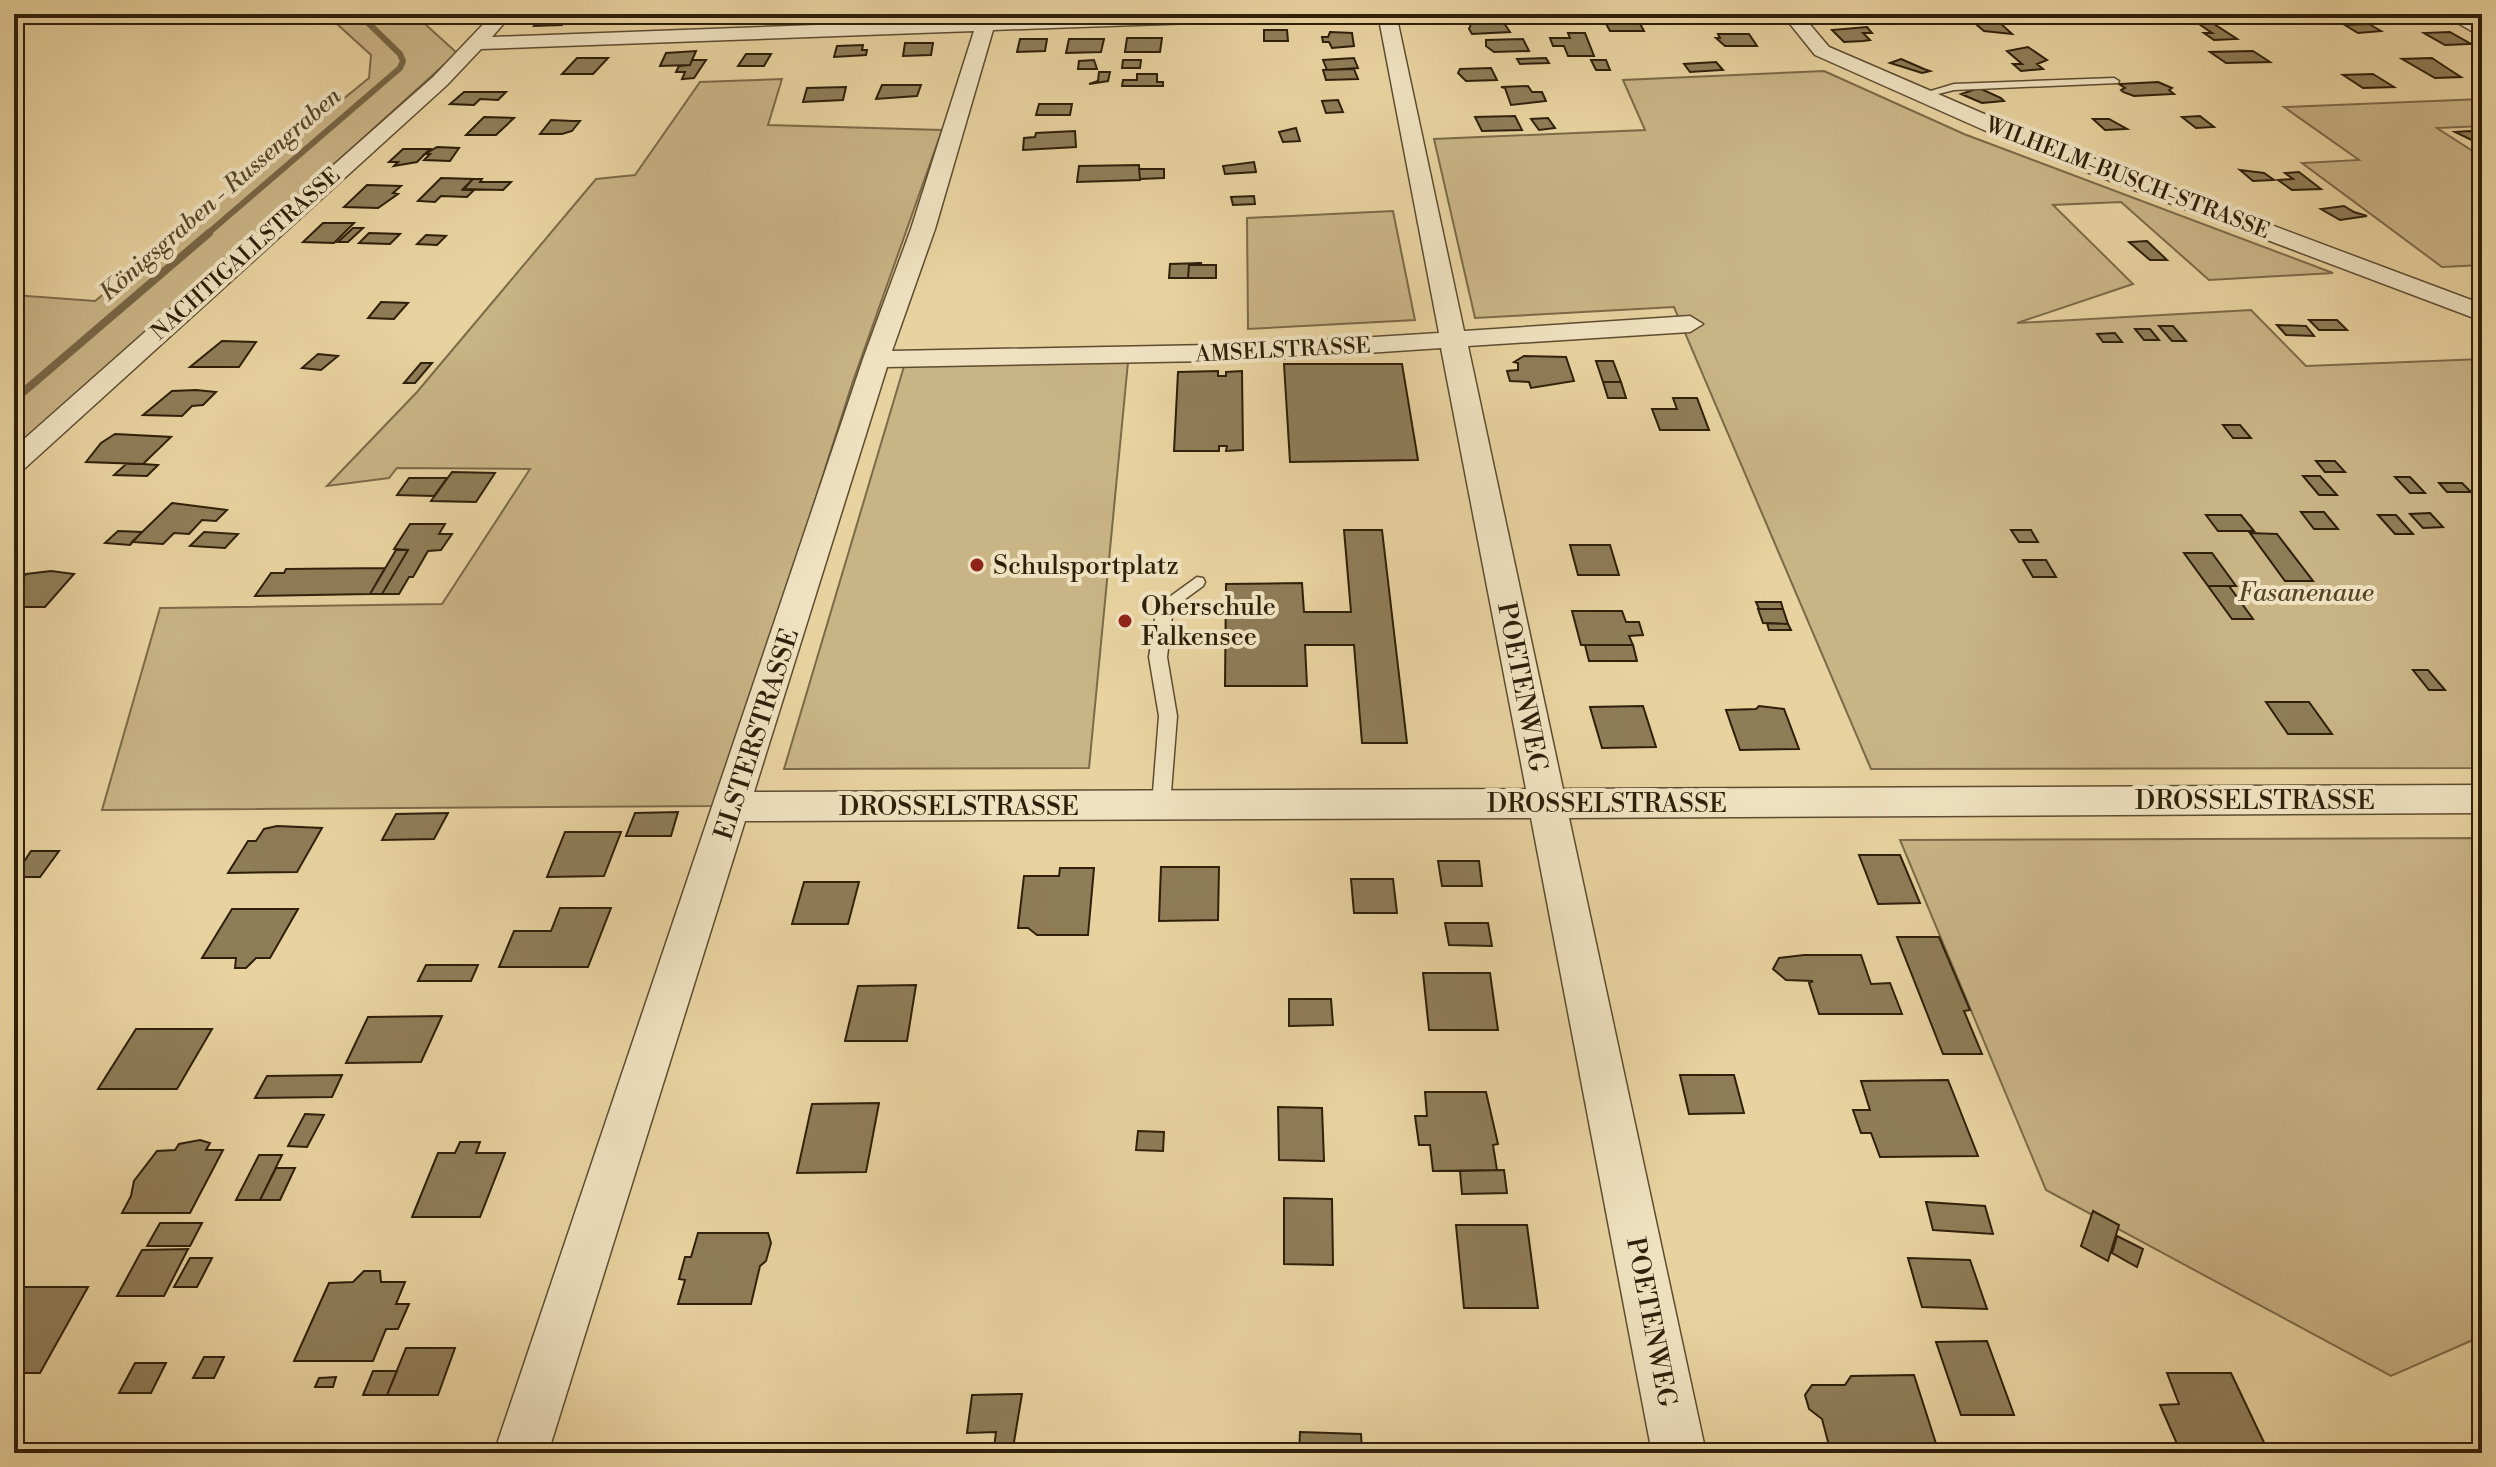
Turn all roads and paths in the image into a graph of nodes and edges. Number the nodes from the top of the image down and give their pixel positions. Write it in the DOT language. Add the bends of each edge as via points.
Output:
graph roads {
  1 [pos="503,14"];
  2 [pos="1276,14"];
  3 [pos="1387,14"];
  4 [pos="1791,14"];
  5 [pos="2451,14"];
  6 [pos="986,19"];
  7 [pos="2482,31"];
  8 [pos="476,43"];
  9 [pos="2114,81"];
  10 [pos="1922,95"];
  11 [pos="2482,313"];
  12 [pos="1690,324"];
  13 [pos="1453,339"];
  14 [pos="876,359"];
  15 [pos="14,463"];
  16 [pos="1197,582"];
  17 [pos="2482,799"];
  18 [pos="1546,804"];
  19 [pos="1161,805"];
  20 [pos="732,807"];
  21 [pos="521,1453"];
  22 [pos="1679,1453"];
  1 -- 8 [label="street, NACHTIGALLSTRASSE"];
  2 -- 6 [label="street"];
  3 -- 13 [label="street, POETENWEG"];
  4 -- 10 [label="street, WILHELM-BUSCH-STRASSE" via="1822,51"];
  5 -- 7 [label="street"];
  6 -- 8 [label="street"];
  6 -- 14 [label="street, ELSTERSTRASSE" via="923,229"];
  8 -- 15 [label="street, NACHTIGALLSTRASSE"];
  9 -- 10 [label="lane" via="1954,87"];
  10 -- 11 [label="street, WILHELM-BUSCH-STRASSE" via="2039,146"];
  12 -- 13 [label="street, AMSELSTRASSE"];
  13 -- 14 [label="street, AMSELSTRASSE" via="1263,352"];
  13 -- 18 [label="street, POETENWEG"];
  14 -- 20 [label="street, ELSTERSTRASSE"];
  16 -- 19 [label="lane" via="1165,606 1158,657 1168,716"];
  17 -- 18 [label="street, DROSSELSTRASSE"];
  18 -- 19 [label="street, DROSSELSTRASSE"];
  18 -- 22 [label="street, POETENWEG"];
  19 -- 20 [label="street, DROSSELSTRASSE"];
  20 -- 21 [label="street, ELSTERSTRASSE"];
}
